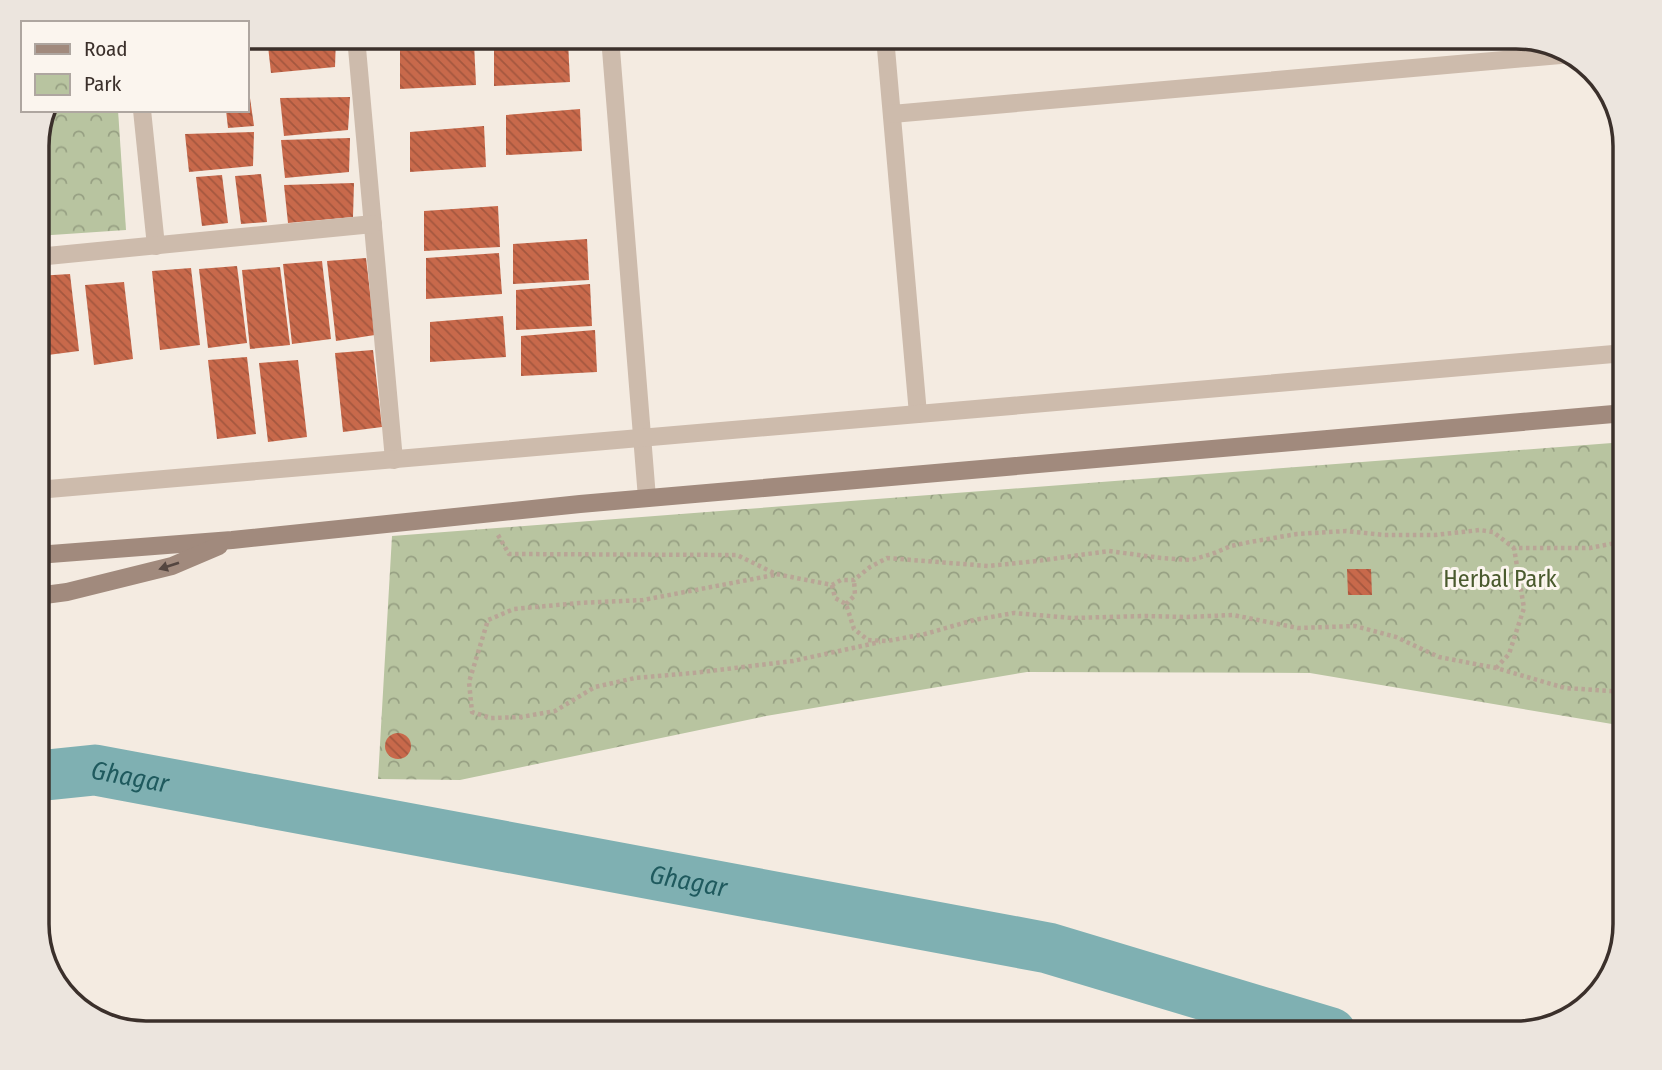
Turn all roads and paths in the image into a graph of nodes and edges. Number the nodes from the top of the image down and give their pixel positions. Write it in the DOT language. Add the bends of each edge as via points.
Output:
graph roads {
  1 [pos="357,49"];
  2 [pos="611,49"];
  3 [pos="886,49"];
  4 [pos="1552,56"];
  5 [pos="142,112"];
  6 [pos="892,114"];
  7 [pos="373,224"];
  8 [pos="156,246"];
  9 [pos="49,256"];
  10 [pos="1613,354"];
  11 [pos="918,414"];
  12 [pos="1613,414"];
  13 [pos="643,438"];
  14 [pos="394,460"];
  15 [pos="49,489"];
  16 [pos="648,498"];
  17 [pos="485,514"];
  18 [pos="232,540"];
  19 [pos="1613,543"];
  20 [pos="1514,548"];
  21 [pos="49,554"];
  22 [pos="776,574"];
  23 [pos="854,580"];
  24 [pos="832,585"];
  25 [pos="49,594"];
  26 [pos="846,604"];
  27 [pos="887,641"];
  28 [pos="1496,667"];
  29 [pos="1613,691"];
  1 -- 7 [label="street"];
  2 -- 13 [label="street"];
  3 -- 6 [label="street"];
  4 -- 6 [label="street"];
  5 -- 8 [label="street"];
  6 -- 11 [label="street"];
  7 -- 8 [label="street"];
  7 -- 14 [label="street"];
  8 -- 9 [label="street"];
  10 -- 11 [label="street"];
  11 -- 13 [label="street"];
  12 -- 16 [label="street"];
  13 -- 14 [label="street"];
  13 -- 16 [label="street"];
  14 -- 15 [label="street"];
  16 -- 17 [label="street"];
  17 -- 18 [label="street"];
  17 -- 22 [label="path" via="509,554 737,555"];
  18 -- 21 [label="street"];
  18 -- 25 [label="street, one-way" via="172,566"];
  19 -- 20 [label="path" via="1590,548"];
  20 -- 23 [label="path" via="1480,530 1435,535 1346,531 1250,542 1191,560 1109,551 988,566 887,558"];
  20 -- 28 [label="path" via="1524,608 1509,654"];
  22 -- 24 [label="path"];
  22 -- 27 [label="path" via="643,600 514,609 488,620 468,682 472,712 491,718 521,716 555,710 595,687 635,678 793,661"];
  23 -- 24 [label="path"];
  23 -- 26 [label="path" via="855,595"];
  24 -- 26 [label="path" via="835,598"];
  26 -- 27 [label="path" via="854,629 868,640"];
  27 -- 28 [label="path" via="1014,613 1072,618 1233,615 1298,628 1355,626 1440,657"];
  28 -- 29 [label="path" via="1565,688"];
}
